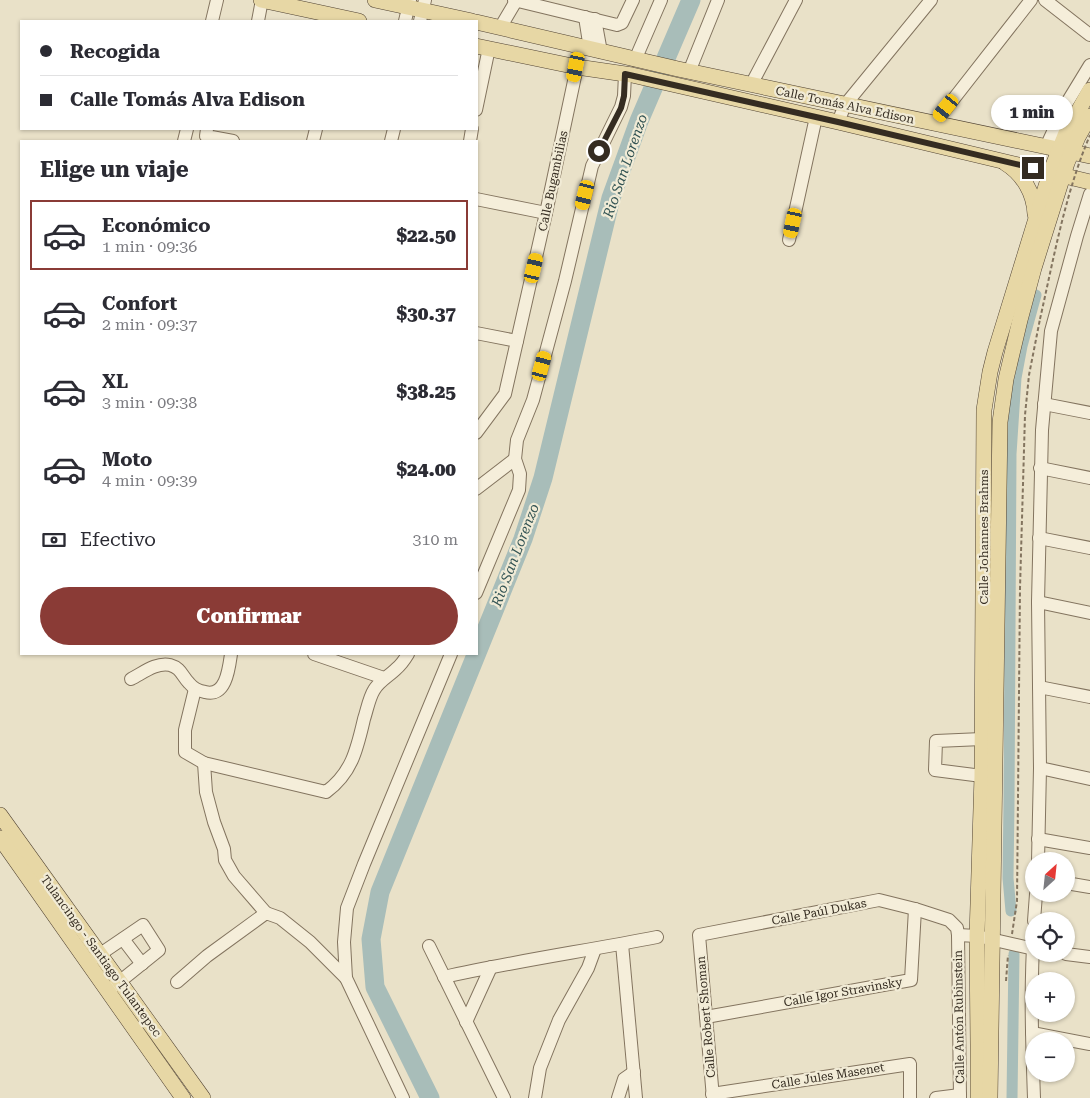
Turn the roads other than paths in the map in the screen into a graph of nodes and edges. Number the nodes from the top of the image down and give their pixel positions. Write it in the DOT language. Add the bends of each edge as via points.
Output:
graph roads {
  1 [pos="217,0"];
  2 [pos="262,0"];
  3 [pos="513,0"];
  4 [pos="633,0"];
  5 [pos="661,0"];
  6 [pos="718,0"];
  7 [pos="796,0"];
  8 [pos="931,0"];
  9 [pos="1031,0"];
  10 [pos="1045,0"];
  11 [pos="384,1"];
  12 [pos="415,10"];
  13 [pos="590,18"];
  14 [pos="339,19"];
  15 [pos="212,20"];
  16 [pos="258,20"];
  17 [pos="467,20"];
  18 [pos="478,22"];
  19 [pos="496,27"];
  20 [pos="1090,35"];
  21 [pos="483,47"];
  22 [pos="595,50"];
  23 [pos="637,60"];
  24 [pos="1090,65"];
  25 [pos="576,67"];
  26 [pos="684,70"];
  27 [pos="629,75"];
  28 [pos="751,85"];
  29 [pos="1090,90"];
  30 [pos="478,92"];
  31 [pos="845,105"];
  32 [pos="1090,116"];
  33 [pos="816,117"];
  34 [pos="838,122"];
  35 [pos="934,124"];
  36 [pos="208,130"];
  37 [pos="219,134"];
  38 [pos="231,140"];
  39 [pos="1059,149"];
  40 [pos="1090,156"];
  41 [pos="999,160"];
  42 [pos="1056,174"];
  43 [pos="1090,182"];
  44 [pos="1090,194"];
  45 [pos="478,199"];
  46 [pos="546,213"];
  47 [pos="1086,217"];
  48 [pos="1035,219"];
  49 [pos="789,240"];
  50 [pos="478,333"];
  51 [pos="517,341"];
  52 [pos="1044,404"];
  53 [pos="1090,413"];
  54 [pos="478,430"];
  55 [pos="515,459"];
  56 [pos="1040,468"];
  57 [pos="1090,478"];
  58 [pos="478,487"];
  59 [pos="1039,538"];
  60 [pos="1090,548"];
  61 [pos="478,588"];
  62 [pos="1038,602"];
  63 [pos="1090,613"];
  64 [pos="231,655"];
  65 [pos="317,655"];
  66 [pos="407,655"];
  67 [pos="451,655"];
  68 [pos="384,678"];
  69 [pos="131,679"];
  70 [pos="1039,687"];
  71 [pos="195,689"];
  72 [pos="1090,697"];
  73 [pos="982,739"];
  74 [pos="204,763"];
  75 [pos="1040,768"];
  76 [pos="982,776"];
  77 [pos="1090,779"];
  78 [pos="1,818"];
  79 [pos="0,838"];
  80 [pos="1038,839"];
  81 [pos="1090,848"];
  82 [pos="1038,852"];
  83 [pos="1075,885"];
  84 [pos="1090,888"];
  85 [pos="915,909"];
  86 [pos="266,912"];
  87 [pos="698,935"];
  88 [pos="958,935"];
  89 [pos="657,937"];
  90 [pos="123,938"];
  91 [pos="985,938"];
  92 [pos="622,944"];
  93 [pos="429,946"];
  94 [pos="1025,947"];
  95 [pos="595,949"];
  96 [pos="1075,955"];
  97 [pos="1090,957"];
  98 [pos="94,958"];
  99 [pos="1033,962"];
  100 [pos="142,964"];
  101 [pos="491,967"];
  102 [pos="444,977"];
  103 [pos="346,978"];
  104 [pos="119,982"];
  105 [pos="177,982"];
  106 [pos="107,991"];
  107 [pos="706,1017"];
  108 [pos="466,1022"];
  109 [pos="1032,1032"];
  110 [pos="1075,1041"];
  111 [pos="1090,1044"];
  112 [pos="634,1072"];
  113 [pos="1034,1082"];
  114 [pos="713,1096"];
  115 [pos="960,1097"];
  116 [pos="183,1098"];
  117 [pos="203,1098"];
  118 [pos="403,1098"];
  119 [pos="504,1098"];
  120 [pos="535,1098"];
  121 [pos="618,1098"];
  122 [pos="636,1098"];
  123 [pos="910,1098"];
  124 [pos="936,1098"];
  125 [pos="978,1098"];
  126 [pos="990,1098"];
  127 [pos="1034,1098"];
  1 -- 15 [label="street"];
  2 -- 14 [label="main road"];
  2 -- 16 [label="street"];
  3 -- 13 [label="street"];
  3 -- 19 [label="street"];
  4 -- 13 [label="street" via="622,23 617,25"];
  5 -- 23 [label="street"];
  6 -- 26 [label="street"];
  7 -- 28 [label="street"];
  8 -- 31 [label="street"];
  9 -- 35 [label="street"];
  10 -- 20 [label="street"];
  11 -- 12 [label="main road"];
  12 -- 17 [label="main road"];
  13 -- 22 [label="street"];
  18 -- 19 [label="main road, Calle Tomás Alva Edison"];
  19 -- 22 [label="main road, Calle Tomás Alva Edison"];
  21 -- 25 [label="main road, Calle Tomás Alva Edison"];
  21 -- 30 [label="street"];
  22 -- 23 [label="main road, Calle Tomás Alva Edison"];
  23 -- 26 [label="main road, Calle Tomás Alva Edison"];
  24 -- 39 [label="street" via="1065,106"];
  25 -- 27 [label="main road, Calle Tomás Alva Edison"];
  25 -- 46 [label="street, Calle Bugambilias"];
  26 -- 28 [label="main road, Calle Tomás Alva Edison"];
  27 -- 33 [label="main road, Calle Tomás Alva Edison"];
  27 -- 55 [label="street" via="621,108 592,166 565,281 533,400 517,440"];
  28 -- 31 [label="main road, Calle Tomás Alva Edison"];
  29 -- 39 [label="main road"];
  31 -- 34 [label="street"];
  31 -- 35 [label="main road, Calle Tomás Alva Edison"];
  32 -- 39 [label="main road" via="1078,137"];
  33 -- 34 [label="main road, Calle Tomás Alva Edison"];
  33 -- 49 [label="street"];
  34 -- 41 [label="main road, Calle Tomás Alva Edison"];
  35 -- 39 [label="main road, Calle Tomás Alva Edison"];
  36 -- 37 [label="street" via="206,136"];
  37 -- 38 [label="street"];
  39 -- 40 [label="main road, Calle Tomás Alva Edison"];
  39 -- 42 [label="main road, Calle Johannes Brahms"];
  41 -- 42 [label="main road, Calle Tomás Alva Edison"];
  41 -- 48 [label="main road" via="1021,176 1026,184 1033,201"];
  42 -- 43 [label="main road, Calle Tomás Alva Edison"];
  42 -- 48 [label="main road, Calle Johannes Brahms"];
  42 -- 91 [label="main road, Calle Johannes Brahms" via="1006,379 1000,422"];
  44 -- 47 [label="street"];
  45 -- 46 [label="street"];
  46 -- 51 [label="street, Calle Bugambilias"];
  47 -- 52 [label="street" via="1051,331"];
  48 -- 73 [label="main road, Calle Johannes Brahms" via="995,352 984,410"];
  50 -- 51 [label="street"];
  51 -- 54 [label="street, Calle Bugambilias" via="505,394"];
  52 -- 53 [label="street"];
  52 -- 56 [label="street"];
  55 -- 58 [label="street"];
  55 -- 61 [label="street" via="520,474 519,490"];
  56 -- 57 [label="street"];
  56 -- 59 [label="street"];
  59 -- 60 [label="street"];
  59 -- 62 [label="street"];
  62 -- 63 [label="street"];
  62 -- 70 [label="street"];
  64 -- 71 [label="street" via="228,674 221,689 215,693"];
  65 -- 68 [label="street"];
  66 -- 68 [label="street" via="398,668"];
  67 -- 103 [label="street" via="347,908 344,942"];
  68 -- 74 [label="street" via="374,690 359,743 347,771 326,792"];
  69 -- 71 [label="street" via="158,665 170,665 181,671"];
  70 -- 72 [label="street"];
  70 -- 75 [label="street"];
  71 -- 74 [label="street" via="185,730 185,752"];
  73 -- 76 [label="main road, Calle Johannes Brahms"];
  73 -- 76 [label="street" via="936,741 935,770"];
  74 -- 86 [label="street" via="206,792 225,860 234,876"];
  75 -- 77 [label="street"];
  75 -- 80 [label="street"];
  76 -- 91 [label="main road, Calle Johannes Brahms"];
  78 -- 98 [label="main road, Tulancingo - Santiago Tulantepec"];
  79 -- 98 [label="main road, Tulancingo - Santiago Tulantepec"];
  80 -- 81 [label="street"];
  80 -- 82 [label="street"];
  83 -- 84 [label="street"];
  85 -- 87 [label="street, Calle Paúl Dukas" via="879,900"];
  85 -- 88 [label="street, Calle Paúl Dukas" via="949,920 957,928"];
  85 -- 107 [label="street, Calle Igor Stravinsky" via="911,980"];
  86 -- 103 [label="street" via="280,918 310,942"];
  86 -- 105 [label="street"];
  87 -- 107 [label="street, Calle Robert Shoman"];
  88 -- 91 [label="street"];
  88 -- 115 [label="street, Calle Antón Rubinstein"];
  89 -- 92 [label="street"];
  90 -- 98 [label="street"];
  90 -- 100 [label="street"];
  90 -- 100 [label="street" via="143,925 159,950"];
  91 -- 94 [label="street"];
  91 -- 125 [label="main road, Calle Antón Rubinstein"];
  91 -- 126 [label="main road"];
  92 -- 95 [label="street"];
  92 -- 112 [label="street"];
  93 -- 102 [label="street"];
  95 -- 101 [label="street"];
  95 -- 120 [label="street" via="559,1020 540,1068"];
  96 -- 97 [label="street"];
  98 -- 104 [label="main road, Tulancingo - Santiago Tulantepec"];
  98 -- 106 [label="main road, Tulancingo - Santiago Tulantepec"];
  99 -- 109 [label="street"];
  100 -- 104 [label="street"];
  101 -- 102 [label="street"];
  101 -- 108 [label="street"];
  102 -- 108 [label="street"];
  103 -- 118 [label="street"];
  104 -- 106 [label="street"];
  104 -- 117 [label="main road, Tulancingo - Santiago Tulantepec"];
  106 -- 116 [label="main road, Tulancingo - Santiago Tulantepec"];
  107 -- 114 [label="street, Calle Robert Shoman"];
  108 -- 119 [label="street"];
  110 -- 111 [label="street"];
  112 -- 121 [label="street" via="624,1079"];
  112 -- 122 [label="street"];
  113 -- 127 [label="street"];
  114 -- 123 [label="street, Calle Jules Masenet" via="910,1064"];
  115 -- 124 [label="street"];
}
